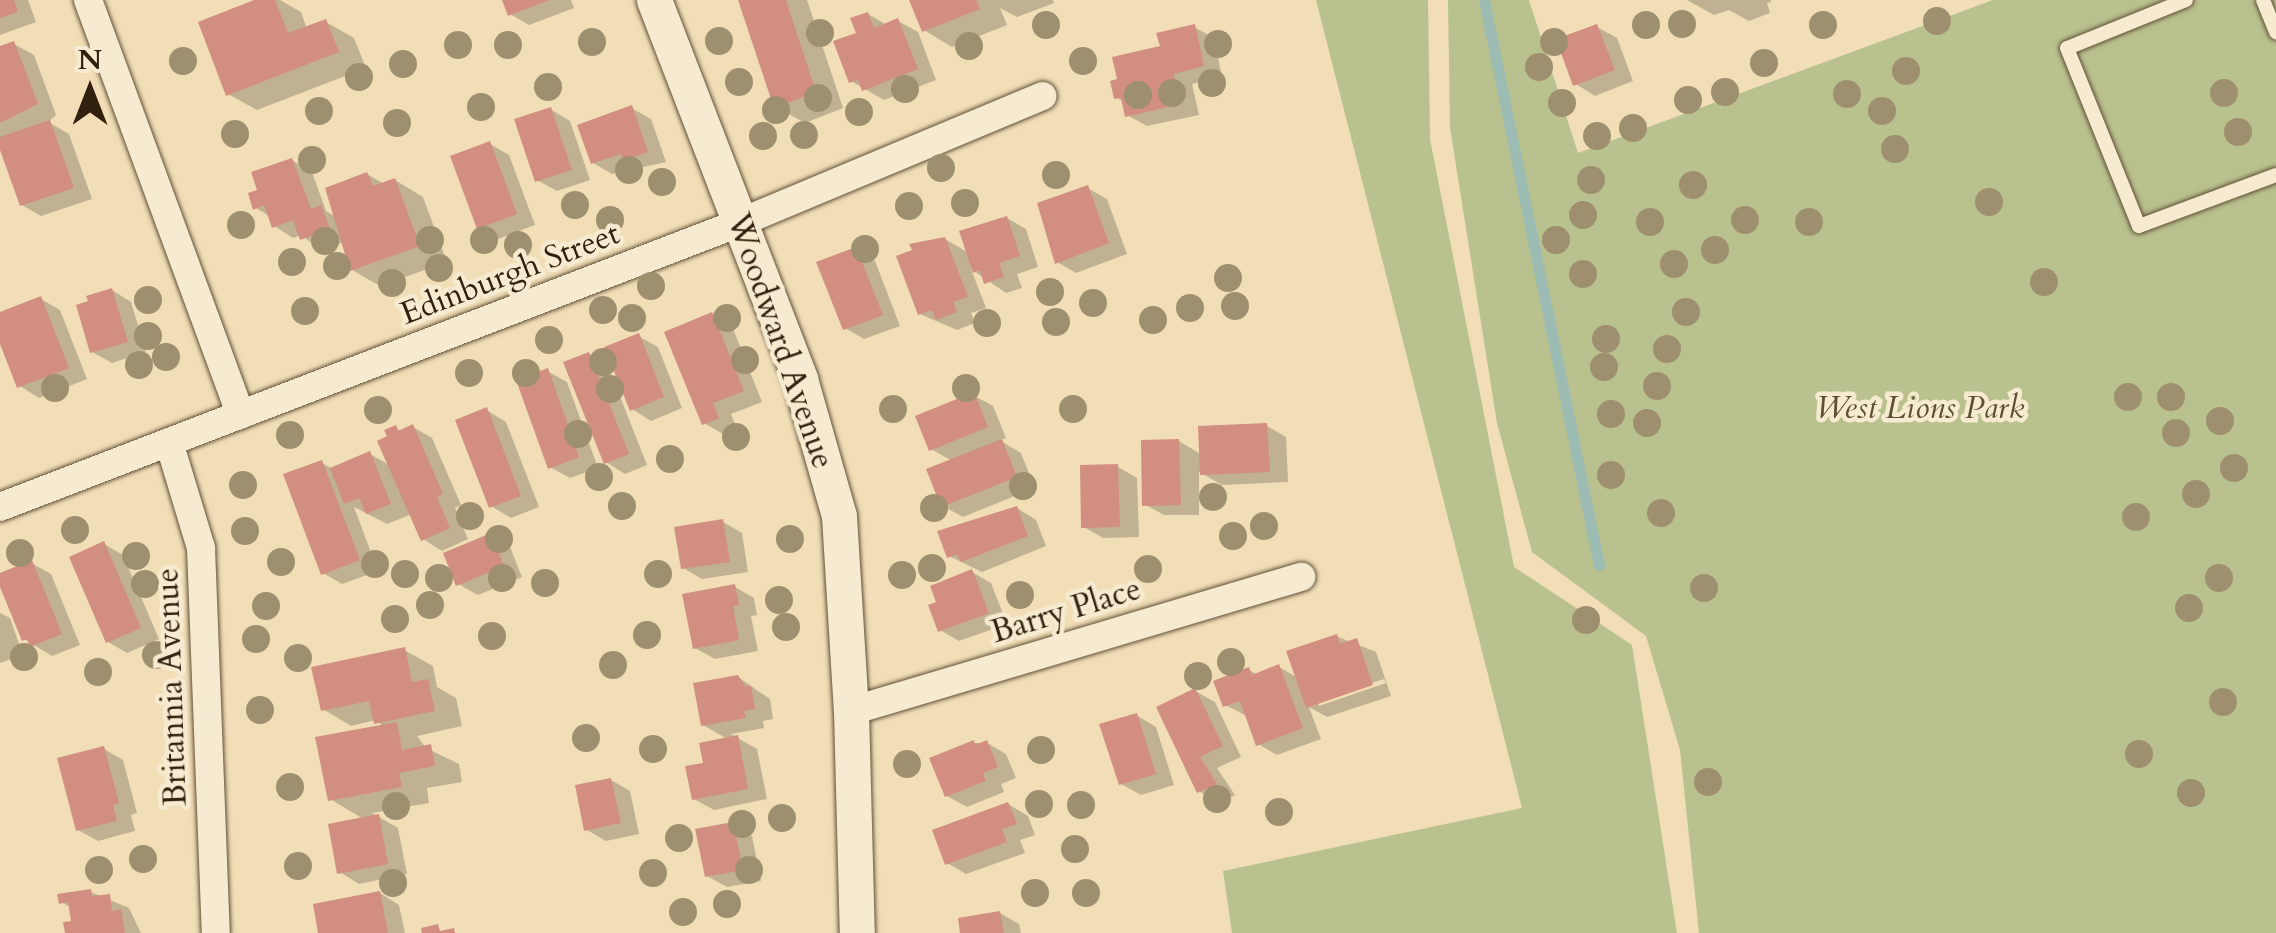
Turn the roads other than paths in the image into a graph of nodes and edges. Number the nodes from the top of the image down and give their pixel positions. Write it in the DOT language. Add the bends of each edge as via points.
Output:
graph roads {
  1 [pos="88,0"];
  2 [pos="654,0"];
  3 [pos="2186,0"];
  4 [pos="2264,0"];
  5 [pos="2276,32"];
  6 [pos="1042,96"];
  7 [pos="2276,174"];
  8 [pos="738,223"];
  9 [pos="242,415"];
  10 [pos="168,442"];
  11 [pos="0,507"];
  12 [pos="1301,577"];
  13 [pos="851,712"];
  14 [pos="216,933"];
  15 [pos="857,933"];
  1 -- 9 [label="street"];
  2 -- 8 [label="street, Woodward Avenue"];
  3 -- 7 [label="lane" via="2066,48 2138,226"];
  4 -- 5 [label="lane"];
  6 -- 8 [label="street, Edinburgh Street"];
  8 -- 9 [label="street, Edinburgh Street"];
  8 -- 13 [label="street, Woodward Avenue" via="800,379 839,516"];
  9 -- 10 [label="street, Edinburgh Street"];
  10 -- 11 [label="street, Edinburgh Street"];
  10 -- 14 [label="street, Britannia Avenue" via="201,548"];
  12 -- 13 [label="street, Barry Place"];
  13 -- 15 [label="street, Woodward Avenue"];
}
